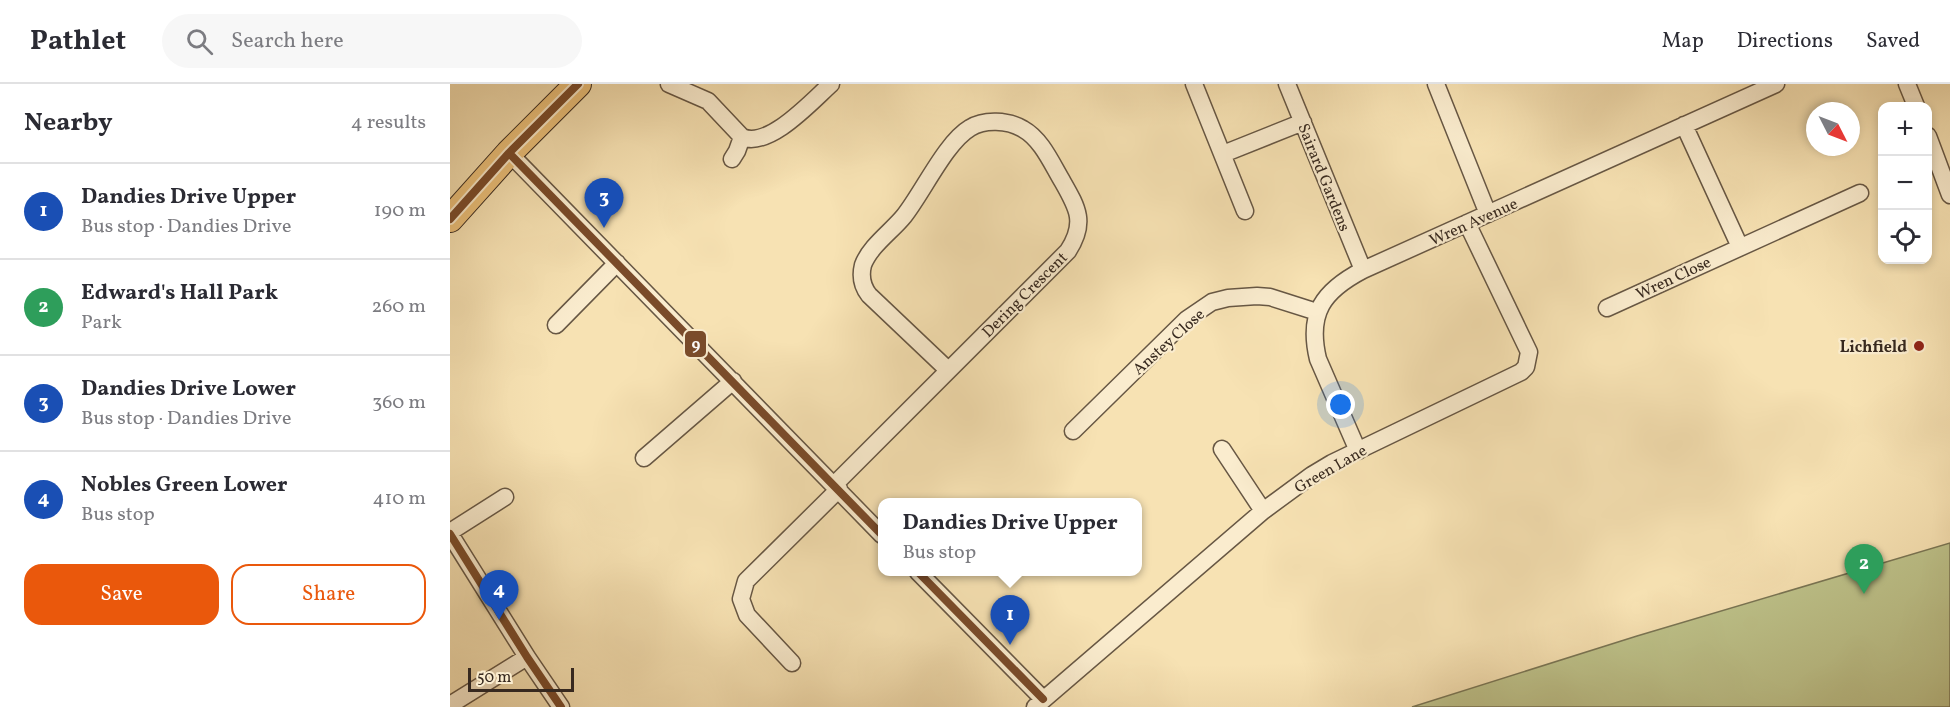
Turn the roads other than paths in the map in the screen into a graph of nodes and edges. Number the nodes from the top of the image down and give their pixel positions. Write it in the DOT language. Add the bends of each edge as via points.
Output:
graph roads {
  1 [pos="578,84"];
  2 [pos="669,84"];
  3 [pos="831,84"];
  4 [pos="1194,84"];
  5 [pos="1287,84"];
  6 [pos="1436,84"];
  7 [pos="1776,84"];
  8 [pos="1907,84"];
  9 [pos="1914,102"];
  10 [pos="1303,122"];
  11 [pos="1684,125"];
  12 [pos="742,137"];
  13 [pos="1932,147"];
  14 [pos="509,153"];
  15 [pos="1222,154"];
  16 [pos="732,159"];
  17 [pos="1949,192"];
  18 [pos="1860,193"];
  19 [pos="1245,211"];
  20 [pos="1488,214"];
  21 [pos="450,219"];
  22 [pos="1467,223"];
  23 [pos="1740,247"];
  24 [pos="618,263"];
  25 [pos="1363,270"];
  26 [pos="1607,308"];
  27 [pos="1317,312"];
  28 [pos="556,325"];
  29 [pos="948,370"];
  30 [pos="733,381"];
  31 [pos="1073,431"];
  32 [pos="1222,449"];
  33 [pos="1358,451"];
  34 [pos="644,458"];
  35 [pos="837,487"];
  36 [pos="505,497"];
  37 [pos="1263,512"];
  38 [pos="878,531"];
  39 [pos="450,533"];
  40 [pos="927,576"];
  41 [pos="527,657"];
  42 [pos="792,663"];
  43 [pos="1039,703"];
  44 [pos="450,705"];
  45 [pos="561,707"];
  1 -- 14 [label="main road"];
  2 -- 12 [label="street" via="708,101"];
  3 -- 12 [label="street" via="780,128 758,138"];
  4 -- 15 [label="street"];
  5 -- 10 [label="street, Sairard Gardens"];
  6 -- 20 [label="street"];
  7 -- 11 [label="street, Wren Avenue"];
  8 -- 9 [label="street"];
  10 -- 15 [label="street"];
  10 -- 25 [label="street, Sairard Gardens"];
  11 -- 20 [label="street, Wren Avenue"];
  11 -- 23 [label="street"];
  12 -- 16 [label="street"];
  13 -- 17 [label="street"];
  14 -- 21 [label="main road"];
  14 -- 24 [label="street"];
  15 -- 19 [label="street"];
  18 -- 23 [label="street, Wren Close"];
  20 -- 22 [label="street, Wren Avenue"];
  22 -- 25 [label="street, Wren Avenue"];
  22 -- 33 [label="street, Green Lane" via="1526,344 1526,367 1515,376"];
  23 -- 26 [label="street, Wren Close"];
  24 -- 28 [label="street"];
  24 -- 30 [label="street"];
  25 -- 27 [label="street, Wren Avenue" via="1336,286"];
  27 -- 31 [label="street, Anstey Close" via="1270,297 1212,302 1187,319"];
  27 -- 33 [label="street" via="1314,335 1318,359"];
  29 -- 29 [label="street, Dering Crescent" via="1068,251 1079,228 1076,207 1043,148 1034,137 1011,124 983,123 963,133 903,217 864,262 862,282 869,295"];
  29 -- 35 [label="street, Dering Crescent"];
  30 -- 34 [label="street"];
  30 -- 35 [label="street"];
  32 -- 37 [label="street"];
  33 -- 37 [label="street, Green Lane" via="1312,475"];
  35 -- 38 [label="street"];
  35 -- 42 [label="street, Dering Crescent" via="746,581 741,599 747,615"];
  36 -- 39 [label="street"];
  37 -- 43 [label="street, Green Lane"];
  39 -- 41 [label="street"];
  40 -- 43 [label="street"];
  41 -- 44 [label="street"];
  41 -- 45 [label="street"];
}
